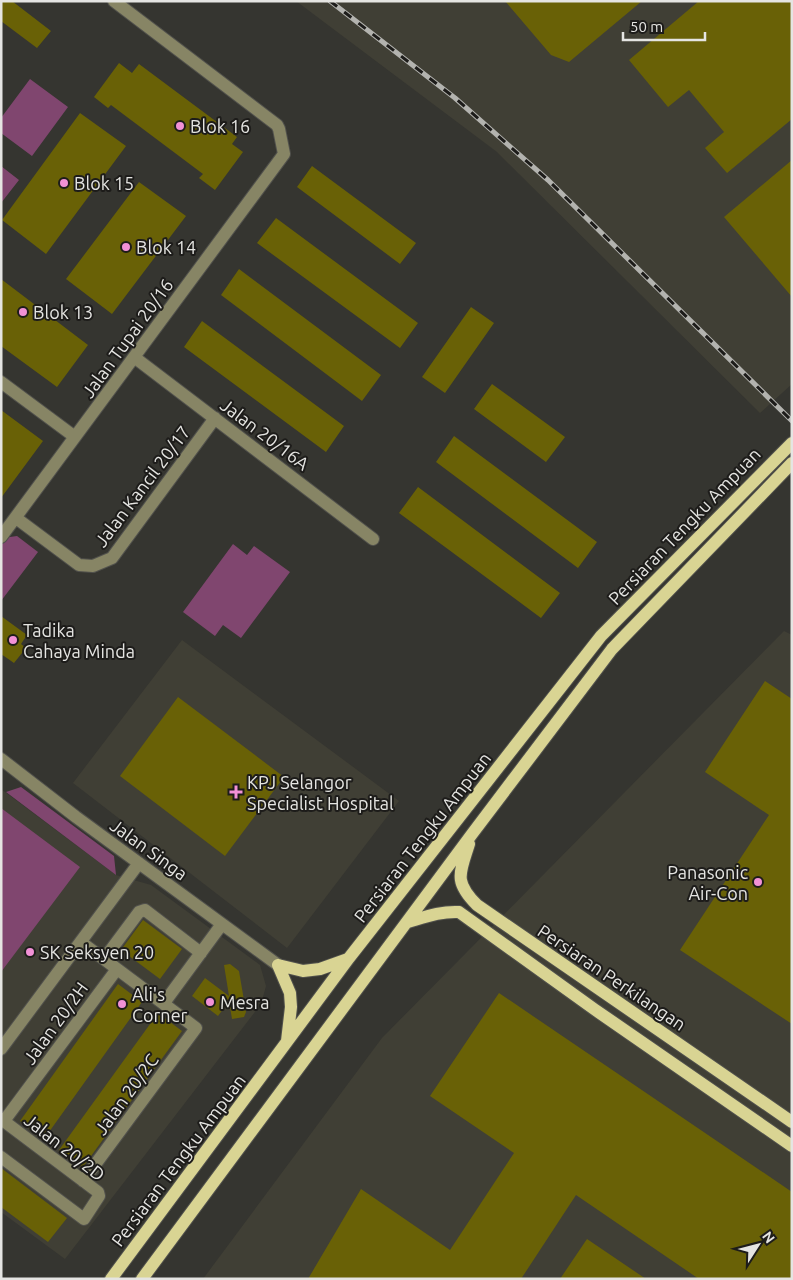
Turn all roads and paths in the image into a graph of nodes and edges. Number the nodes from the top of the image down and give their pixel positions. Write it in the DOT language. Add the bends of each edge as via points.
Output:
graph roads {
  1 [pos="114,1"];
  2 [pos="134,357"];
  3 [pos="1,382"];
  4 [pos="215,418"];
  5 [pos="75,438"];
  6 [pos="792,443"];
  7 [pos="792,463"];
  8 [pos="16,518"];
  9 [pos="1,537"];
  10 [pos="373,539"];
  11 [pos="1,759"];
  12 [pos="472,834"];
  13 [pos="139,863"];
  14 [pos="408,922"];
  15 [pos="222,924"];
  16 [pos="81,942"];
  17 [pos="201,953"];
  18 [pos="349,958"];
  19 [pos="104,959"];
  20 [pos="278,965"];
  21 [pos="117,969"];
  22 [pos="164,1003"];
  23 [pos="287,1041"];
  24 [pos="1,1049"];
  25 [pos="3,1120"];
  26 [pos="792,1122"];
  27 [pos="792,1146"];
  28 [pos="1,1157"];
  29 [pos="84,1181"];
  30 [pos="111,1279"];
  31 [pos="142,1279"];
  1 -- 2 [label="street, Jalan Tupai 20/16" via="276,125 284,154"];
  2 -- 4 [label="street, Jalan 20/16A"];
  2 -- 5 [label="street, Jalan Tupai 20/16"];
  3 -- 5 [label="street"];
  4 -- 8 [label="street, Jalan Kancil 20/17" via="112,558 103,564 79,565"];
  4 -- 10 [label="street, Jalan 20/16A"];
  5 -- 8 [label="street, Jalan Tupai 20/16"];
  6 -- 18 [label="main road, Persiaran Tengku Ampuan" via="601,636"];
  7 -- 12 [label="main road, Persiaran Tengku Ampuan" via="612,648"];
  8 -- 9 [label="street, Jalan Tupai 20/16"];
  11 -- 13 [label="street, Jalan Singa"];
  12 -- 14 [label="main road, Persiaran Tengku Ampuan"];
  12 -- 26 [label="main road, Persiaran Perkilangan" via="460,872 461,886 477,905"];
  13 -- 15 [label="street, Jalan Singa"];
  13 -- 16 [label="street"];
  14 -- 27 [label="main road" via="432,914 459,912"];
  14 -- 31 [label="main road, Persiaran Tengku Ampuan"];
  15 -- 17 [label="street"];
  15 -- 20 [label="street, Jalan Singa"];
  16 -- 19 [label="street"];
  16 -- 24 [label="street"];
  17 -- 19 [label="street" via="145,910 139,912"];
  17 -- 22 [label="street"];
  18 -- 20 [label="main road" via="320,969 303,971"];
  18 -- 23 [label="main road, Persiaran Tengku Ampuan"];
  19 -- 21 [label="street"];
  20 -- 23 [label="main road" via="290,992"];
  21 -- 22 [label="street"];
  21 -- 25 [label="street, Jalan 20/2H"];
  22 -- 29 [label="street, Jalan 20/2C" via="196,1028"];
  23 -- 30 [label="main road, Persiaran Tengku Ampuan"];
  25 -- 29 [label="street, Jalan 20/2D"];
  28 -- 29 [label="street, Jalan 20/2D" via="84,1219 99,1194"];
}
